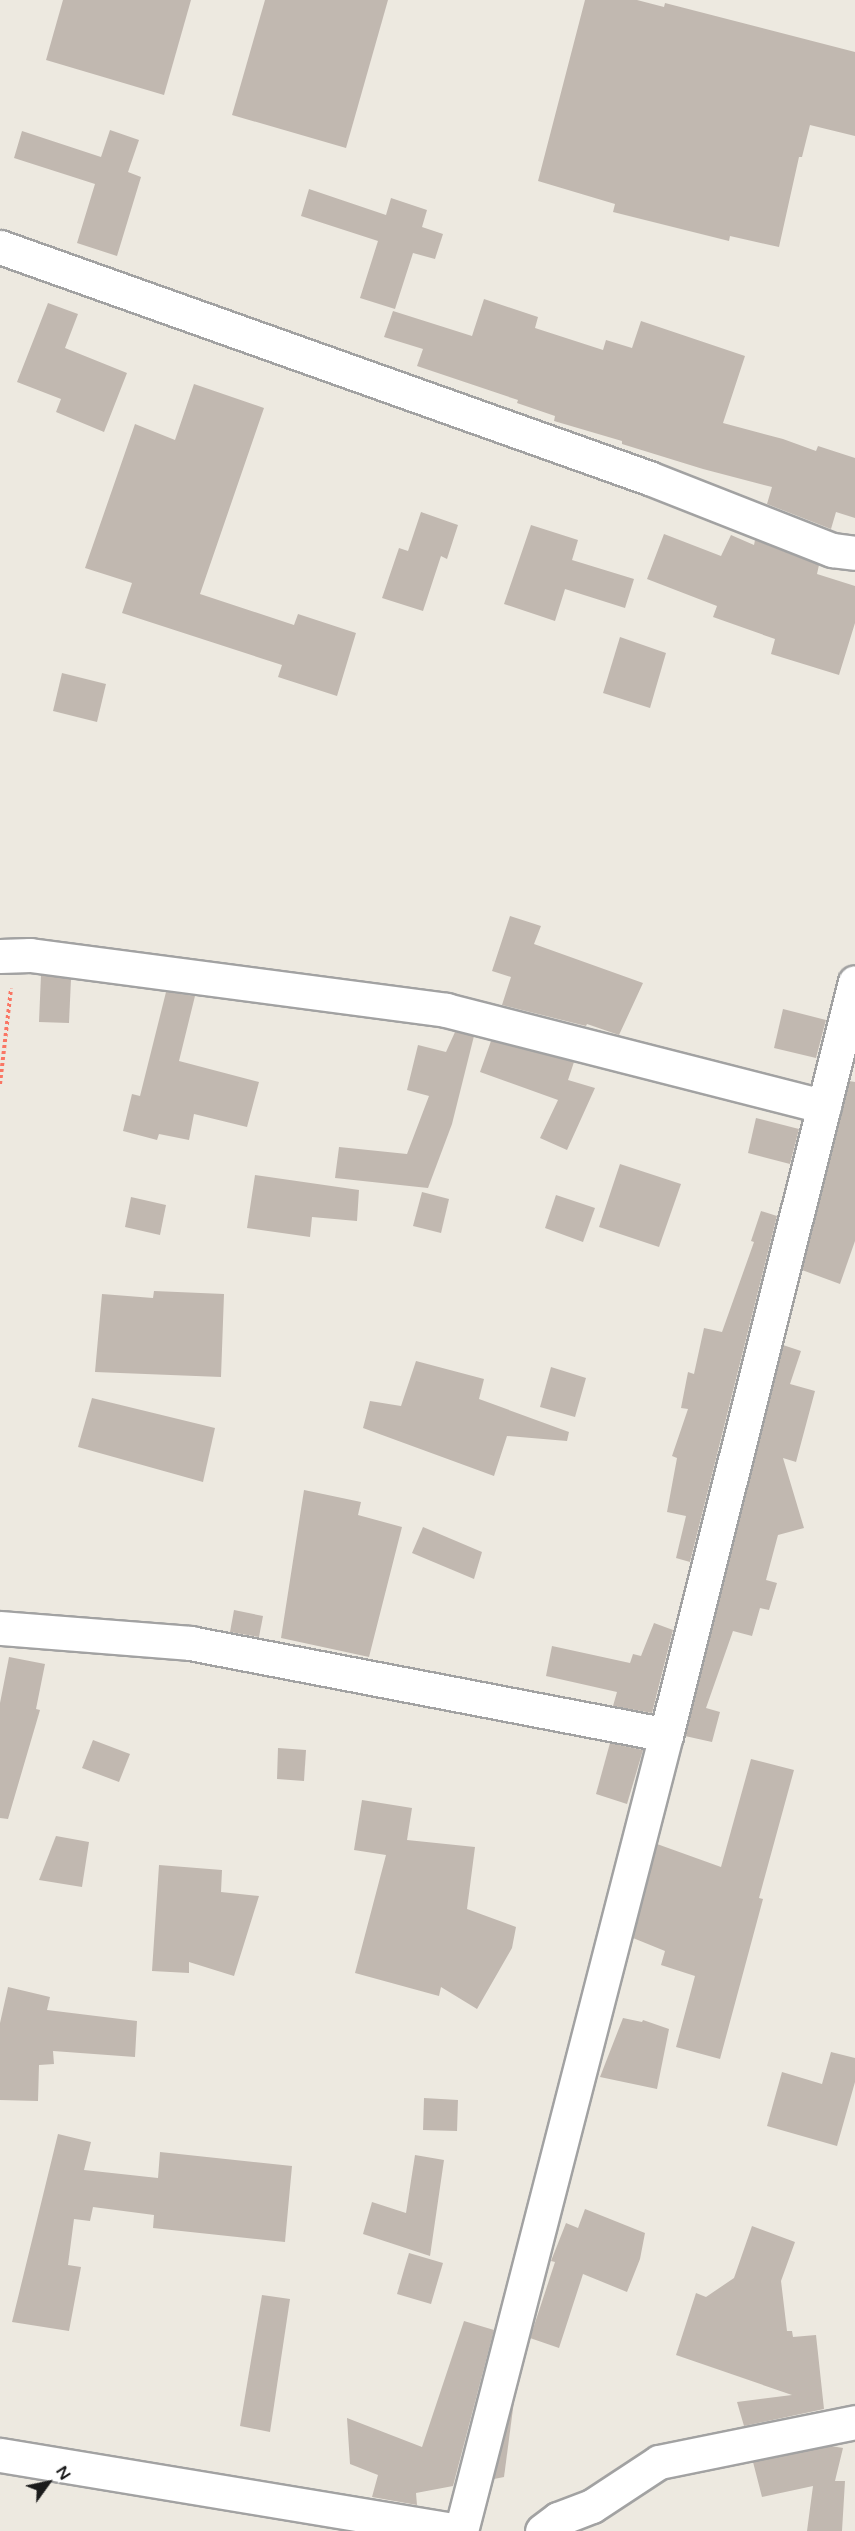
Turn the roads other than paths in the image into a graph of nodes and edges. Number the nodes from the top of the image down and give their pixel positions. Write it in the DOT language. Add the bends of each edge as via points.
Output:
graph roads {
  1 [pos="0,247"];
  2 [pos="855,553"];
  3 [pos="7,956"];
  4 [pos="855,982"];
  5 [pos="824,1106"];
  6 [pos="0,1628"];
  7 [pos="666,1735"];
  8 [pos="855,2422"];
  9 [pos="0,2455"];
  10 [pos="461,2531"];
  11 [pos="542,2531"];
  1 -- 2 [label="street" via="649,478 832,550"];
  3 -- 5 [label="street" via="30,955 224,978 446,1010"];
  4 -- 5 [label="street"];
  5 -- 7 [label="street"];
  6 -- 7 [label="street" via="190,1643"];
  7 -- 10 [label="street"];
  8 -- 11 [label="street" via="659,2462 592,2506 558,2519"];
  9 -- 10 [label="street"];
}
